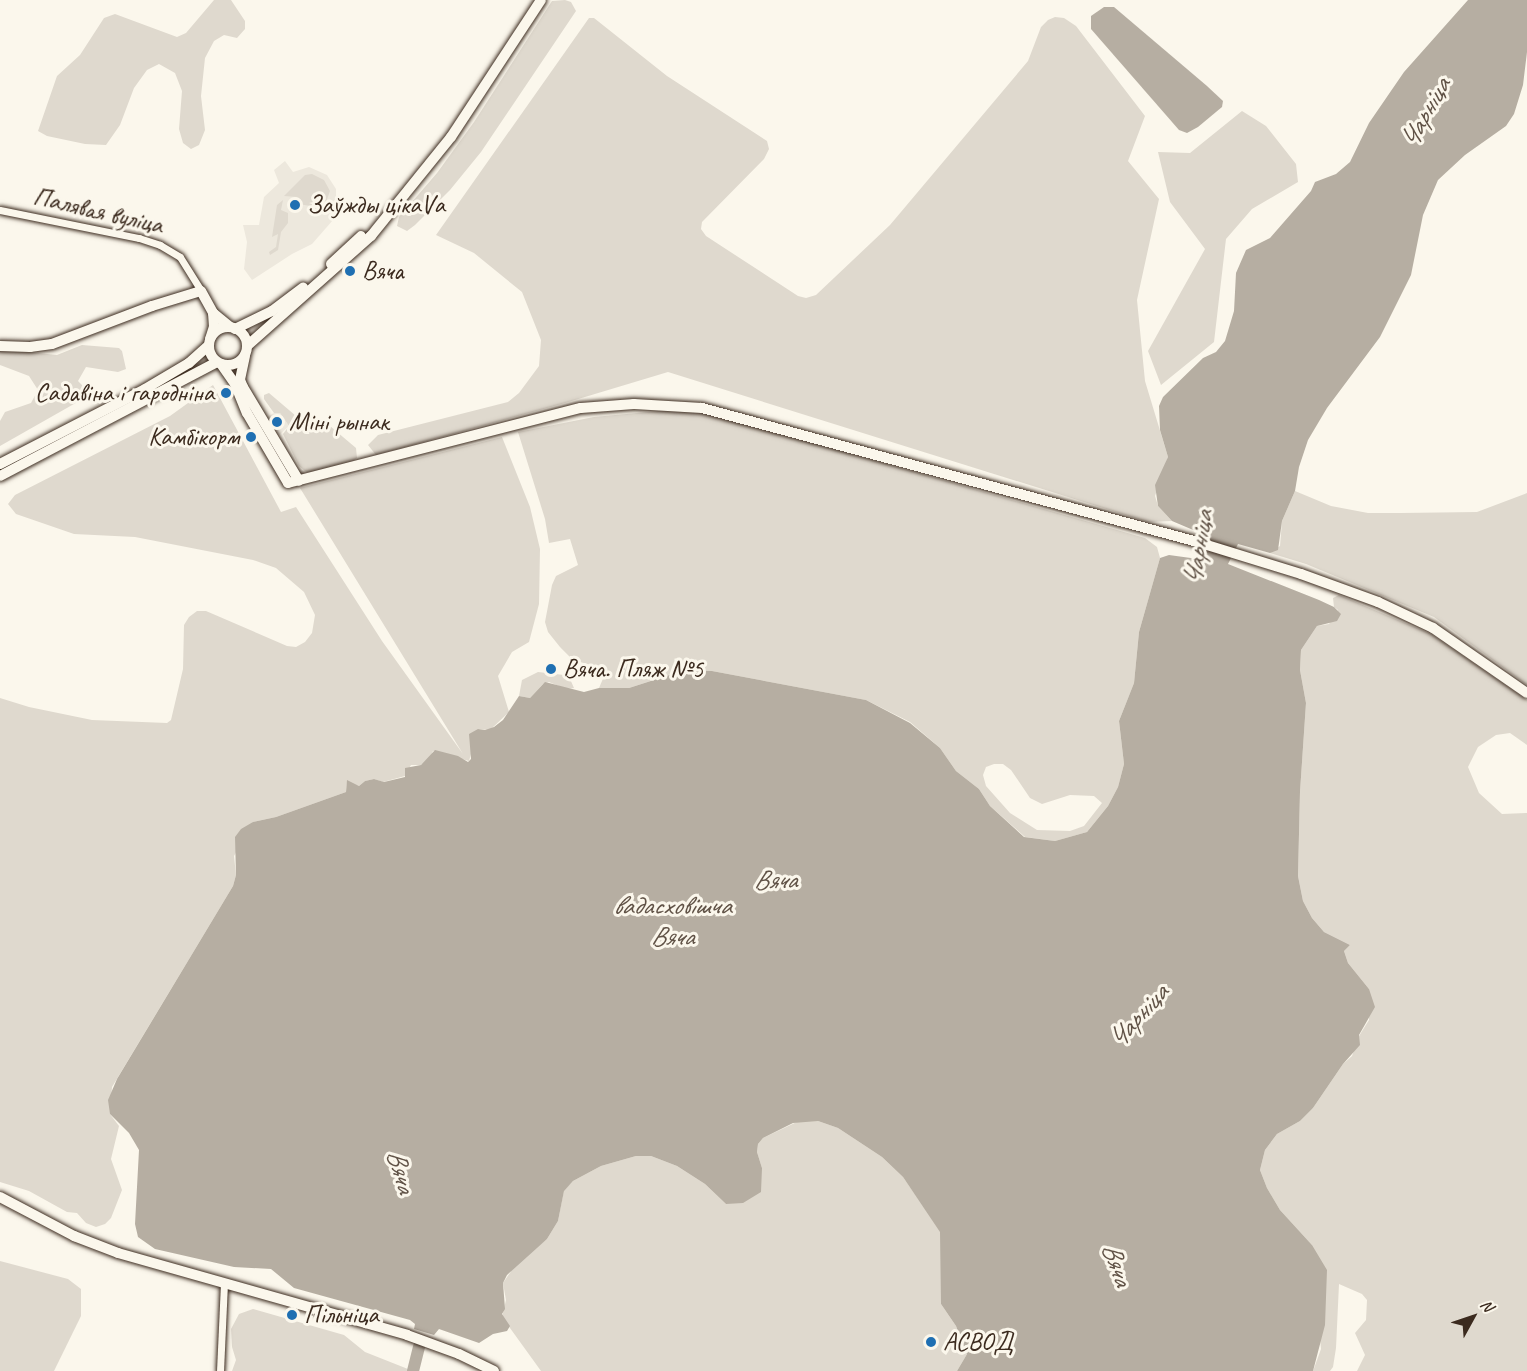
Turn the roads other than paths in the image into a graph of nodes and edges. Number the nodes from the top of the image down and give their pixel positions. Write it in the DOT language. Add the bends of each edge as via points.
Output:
graph roads {
  1 [pos="541,0"];
  2 [pos="0,210"];
  3 [pos="383,219"];
  4 [pos="201,291"];
  5 [pos="213,313"];
  6 [pos="233,328"];
  7 [pos="209,342"];
  8 [pos="0,346"];
  9 [pos="246,351"];
  10 [pos="219,363"];
  11 [pos="0,464"];
  12 [pos="0,476"];
  13 [pos="294,482"];
  14 [pos="1527,693"];
  15 [pos="0,1197"];
  16 [pos="224,1283"];
  17 [pos="220,1371"];
  18 [pos="494,1371"];
  1 -- 3 [label="street" via="451,137"];
  2 -- 4 [label="street, Палявая вуліца" via="160,245 180,257"];
  3 -- 6 [label="street" via="272,311"];
  3 -- 9 [label="street" via="353,254"];
  4 -- 5 [label="street"];
  4 -- 8 [label="street" via="52,344"];
  5 -- 6 [label="street"];
  5 -- 7 [label="street"];
  6 -- 7 [label="street" via="218,330"];
  6 -- 9 [label="street" via="245,339"];
  7 -- 10 [label="street" via="211,355"];
  7 -- 11 [label="street" via="189,363 145,389"];
  9 -- 10 [label="street" via="232,365"];
  9 -- 13 [label="street" via="240,381"];
  10 -- 12 [label="street"];
  10 -- 13 [label="street" via="236,384 247,413"];
  13 -- 14 [label="street" via="552,414 634,404 702,408 1242,554 1408,616 1465,648"];
  15 -- 16 [label="street" via="94,1245"];
  16 -- 17 [label="street"];
  16 -- 18 [label="street" via="407,1335"];
}
